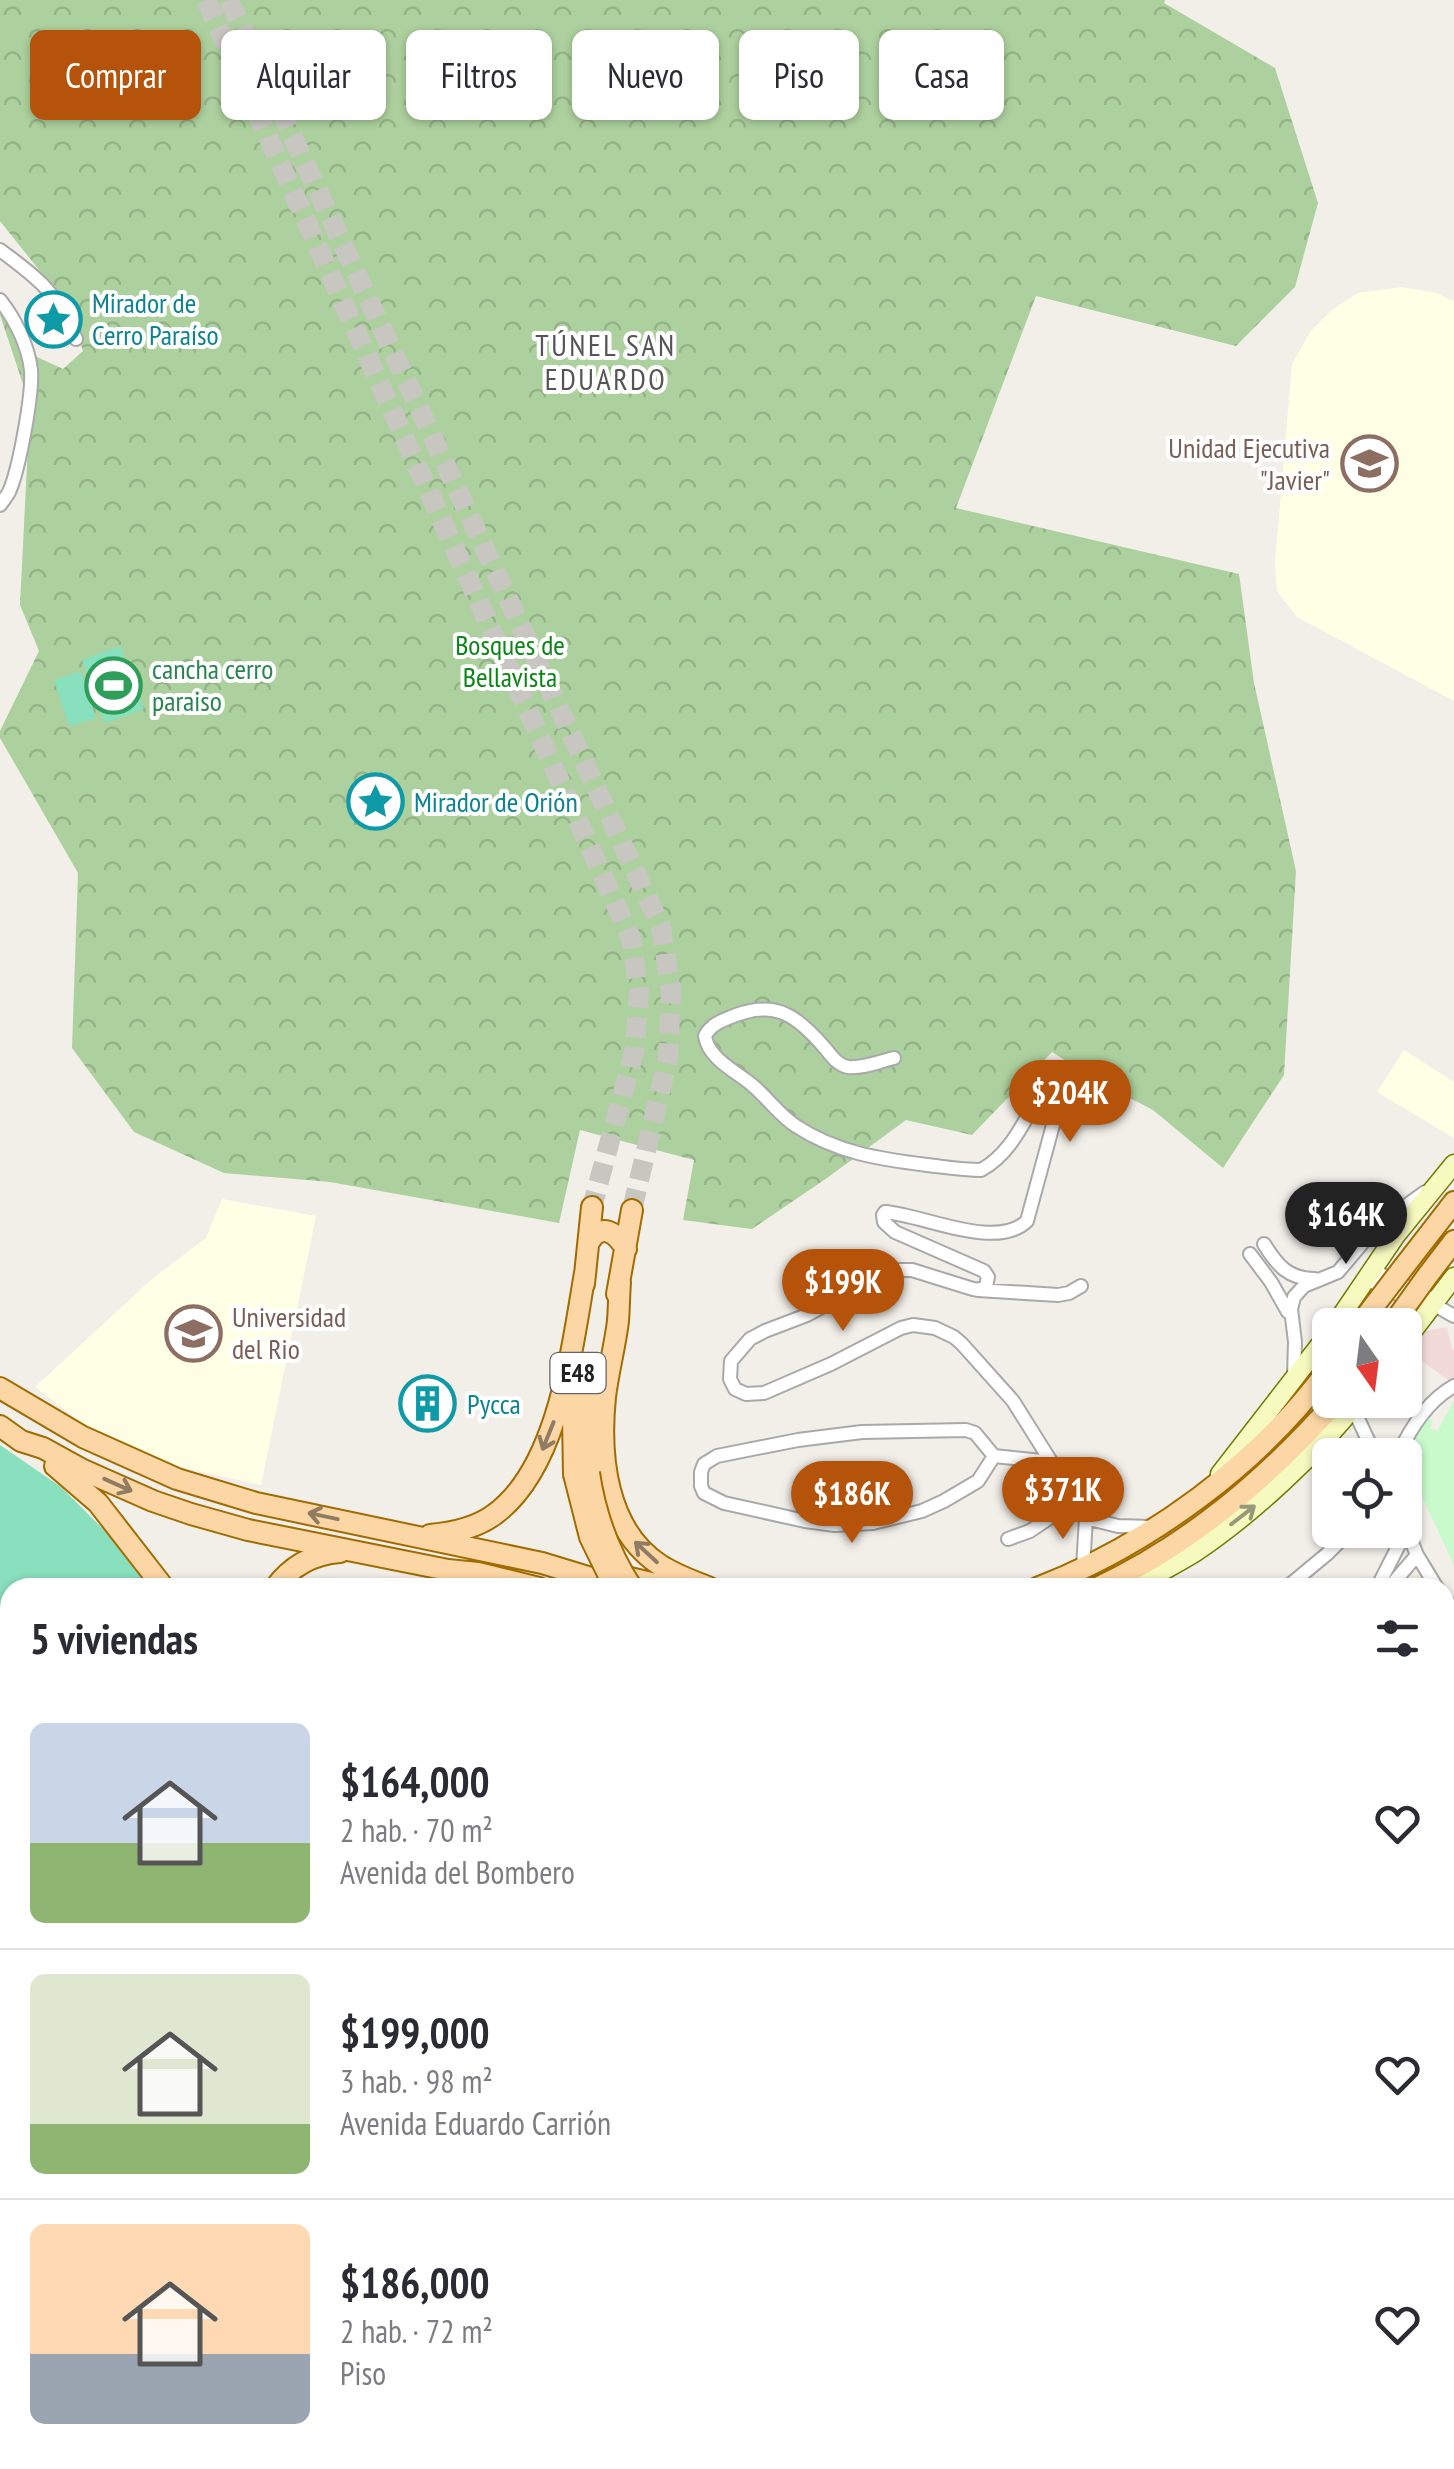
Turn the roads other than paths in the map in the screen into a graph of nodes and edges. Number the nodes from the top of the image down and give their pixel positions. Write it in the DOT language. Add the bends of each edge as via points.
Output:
graph roads {
  1 [pos="0,250"];
  2 [pos="0,300"];
  3 [pos="76,339"];
  4 [pos="0,505"];
  5 [pos="894,1058"];
  6 [pos="1454,1164"];
  7 [pos="1439,1182"];
  8 [pos="1454,1202"];
  9 [pos="592,1206"];
  10 [pos="632,1210"];
  11 [pos="1454,1241"];
  12 [pos="588,1242"];
  13 [pos="1264,1244"];
  14 [pos="626,1249"];
  15 [pos="1250,1254"];
  16 [pos="585,1273"];
  17 [pos="1369,1274"];
  18 [pos="1454,1278"];
  19 [pos="1322,1279"];
  20 [pos="620,1282"];
  21 [pos="1081,1286"];
  22 [pos="978,1290"];
  23 [pos="1433,1304"];
  24 [pos="1346,1308"];
  25 [pos="1372,1308"];
  26 [pos="1404,1308"];
  27 [pos="1454,1316"];
  28 [pos="1291,1318"];
  29 [pos="1422,1319"];
  30 [pos="1312,1357"];
  31 [pos="1292,1384"];
  32 [pos="1454,1386"];
  33 [pos="1312,1387"];
  34 [pos="0,1388"];
  35 [pos="1331,1418"];
  36 [pos="1339,1418"];
  37 [pos="0,1426"];
  38 [pos="1406,1438"];
  39 [pos="21,1441"];
  40 [pos="994,1456"];
  41 [pos="1051,1462"];
  42 [pos="582,1473"];
  43 [pos="1207,1490"];
  44 [pos="1077,1503"];
  45 [pos="1086,1518"];
  46 [pos="1154,1527"];
  47 [pos="418,1536"];
  48 [pos="1008,1539"];
  49 [pos="1333,1548"];
  50 [pos="1396,1548"];
  51 [pos="1414,1548"];
  52 [pos="352,1551"];
  53 [pos="1417,1555"];
  54 [pos="542,1563"];
  55 [pos="1084,1568"];
  56 [pos="156,1578"];
  57 [pos="282,1578"];
  58 [pos="498,1578"];
  59 [pos="591,1578"];
  60 [pos="610,1578"];
  61 [pos="627,1578"];
  62 [pos="630,1578"];
  63 [pos="688,1578"];
  64 [pos="1060,1578"];
  65 [pos="1115,1578"];
  66 [pos="1150,1578"];
  67 [pos="1298,1578"];
  68 [pos="1382,1578"];
  69 [pos="1398,1578"];
  70 [pos="1431,1578"];
  1 -- 3 [label="street" via="59,302"];
  2 -- 4 [label="street" via="31,370 17,462"];
  5 -- 22 [label="street" via="848,1067 796,1020 760,1008 712,1025 704,1036 712,1053 793,1124 850,1153 887,1160 984,1168 1008,1149 1046,1085 1060,1081 1022,1226 994,1234 883,1216 895,1232 984,1272 987,1284"];
  6 -- 7 [label="main road"];
  7 -- 17 [label="main road"];
  7 -- 19 [label="street" via="1375,1228 1338,1272"];
  8 -- 25 [label="main road, bridge"];
  9 -- 12 [label="main road, E48"];
  10 -- 14 [label="main road, E48"];
  11 -- 26 [label="main road, bridge"];
  12 -- 14 [label="main road" via="607,1230"];
  12 -- 16 [label="main road, E48"];
  13 -- 19 [label="street" via="1284,1271"];
  14 -- 20 [label="main road, E48"];
  15 -- 28 [label="street"];
  16 -- 42 [label="main road, E48" via="573,1418"];
  16 -- 47 [label="main road, one-way" via="554,1424 528,1478 484,1521"];
  17 -- 23 [label="street" via="1422,1306"];
  17 -- 24 [label="main road"];
  18 -- 23 [label="main road"];
  19 -- 28 [label="street" via="1294,1297"];
  20 -- 42 [label="main road, E48" via="591,1398"];
  63 -- 20 [label="main road, one-way" via="637,1546 610,1490 603,1430"];
  21 -- 22 [label="street" via="1058,1296"];
  22 -- 41 [label="street" via="912,1270 882,1274 750,1339 730,1361 730,1379 746,1394 769,1392 901,1328 923,1325 954,1338 972,1356 1013,1401"];
  23 -- 27 [label="street"];
  23 -- 29 [label="main road"];
  28 -- 31 [label="street"];
  30 -- 31 [label="main road"];
  31 -- 43 [label="main road"];
  32 -- 38 [label="street"];
  33 -- 43 [label="main road"];
  47 -- 34 [label="main road, one-way" via="176,1479 83,1438"];
  35 -- 65 [label="main road" via="1186,1538"];
  66 -- 36 [label="main road, one-way" via="1257,1504"];
  37 -- 39 [label="main road"];
  39 -- 52 [label="main road, one-way" via="191,1514"];
  39 -- 56 [label="main road" via="98,1502"];
  40 -- 40 [label="street" via="966,1430 862,1432 717,1456 704,1464 701,1486 724,1502 805,1521 873,1523 944,1502 978,1481"];
  40 -- 41 [label="street"];
  41 -- 44 [label="street"];
  42 -- 60 [label="main road, E48, bridge" via="590,1538"];
  42 -- 61 [label="main road, E48, bridge"];
  43 -- 46 [label="main road"];
  44 -- 45 [label="street"];
  44 -- 48 [label="street"];
  45 -- 46 [label="street"];
  45 -- 55 [label="street"];
  46 -- 55 [label="main road"];
  47 -- 54 [label="main road"];
  49 -- 67 [label="street"];
  50 -- 68 [label="street"];
  51 -- 53 [label="street"];
  52 -- 57 [label="main road" via="306,1560"];
  52 -- 58 [label="main road"];
  53 -- 69 [label="street"];
  53 -- 70 [label="street"];
  54 -- 59 [label="main road"];
  54 -- 62 [label="main road"];
  55 -- 64 [label="main road"];
}
